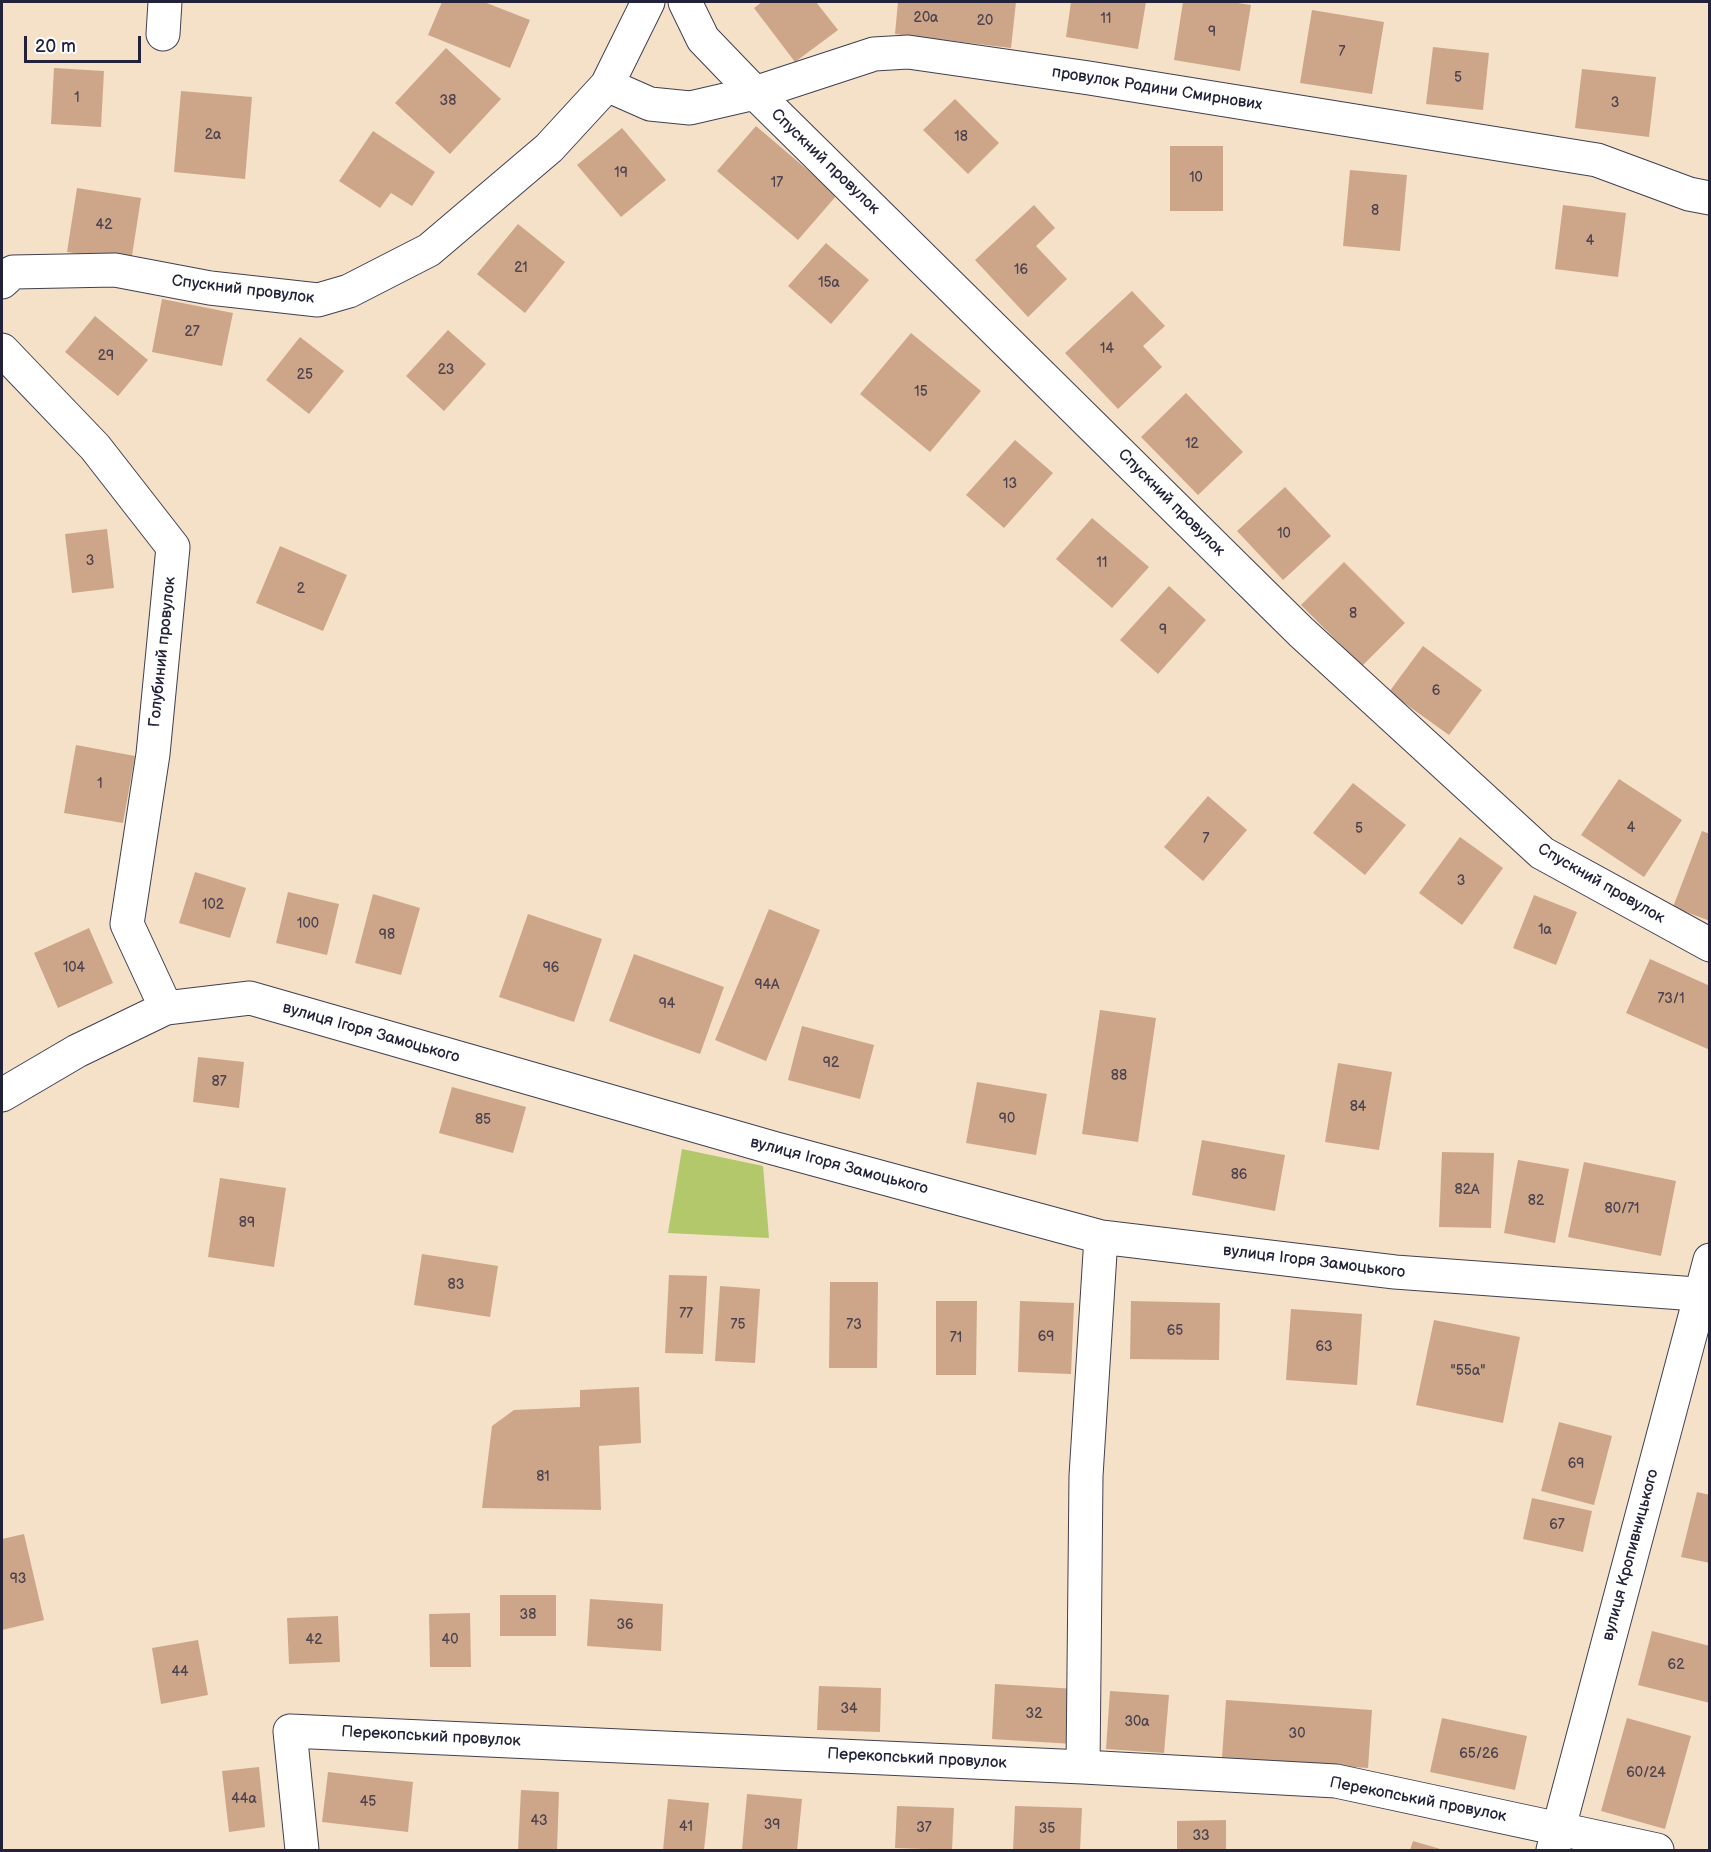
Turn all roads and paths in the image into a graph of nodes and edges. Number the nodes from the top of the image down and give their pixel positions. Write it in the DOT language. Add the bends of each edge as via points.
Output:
graph roads {
  1 [pos="165,2"];
  2 [pos="648,2"];
  3 [pos="685,2"];
  4 [pos="163,34"];
  5 [pos="607,85"];
  6 [pos="755,93"];
  7 [pos="1710,198"];
  8 [pos="2,282"];
  9 [pos="2,350"];
  10 [pos="1710,945"];
  11 [pos="166,1008"];
  12 [pos="2,1095"];
  13 [pos="1101,1237"];
  14 [pos="1710,1260"];
  15 [pos="1705,1295"];
  16 [pos="1083,1767"];
  17 [pos="1556,1839"];
  18 [pos="302,1851"];
  19 [pos="1657,1851"];
  1 -- 4 [label="street"];
  2 -- 5 [label="street, Спускний провулок"];
  3 -- 6 [label="street, Спускний провулок" via="703,39"];
  5 -- 6 [label="street, провулок Родини Смирнових" via="650,104 690,108"];
  5 -- 8 [label="street, Спускний провулок" via="549,148 429,250 349,291 318,300 210,288 115,270 13,272"];
  6 -- 7 [label="street, провулок Родини Смирнових" via="874,54 908,52 1597,160"];
  6 -- 10 [label="street, Спускний провулок" via="1300,632 1542,853"];
  9 -- 11 [label="street, Голубиний провулок" via="95,447 173,547 153,754 127,924"];
  11 -- 12 [label="street, вулиця Ігоря Замоцького" via="77,1051"];
  11 -- 13 [label="street, вулиця Ігоря Замоцького" via="250,998 773,1148"];
  13 -- 15 [label="street, вулиця Ігоря Замоцького" via="1395,1272"];
  13 -- 16 [label="street" via="1086,1476"];
  14 -- 15 [label="street, вулиця Кропивницького"];
  15 -- 17 [label="street, вулиця Кропивницького"];
  16 -- 17 [label="street, Перекопський провулок" via="1336,1781"];
  16 -- 18 [label="street, Перекопський провулок" via="290,1731"];
  17 -- 19 [label="street, Перекопський провулок"];
}
